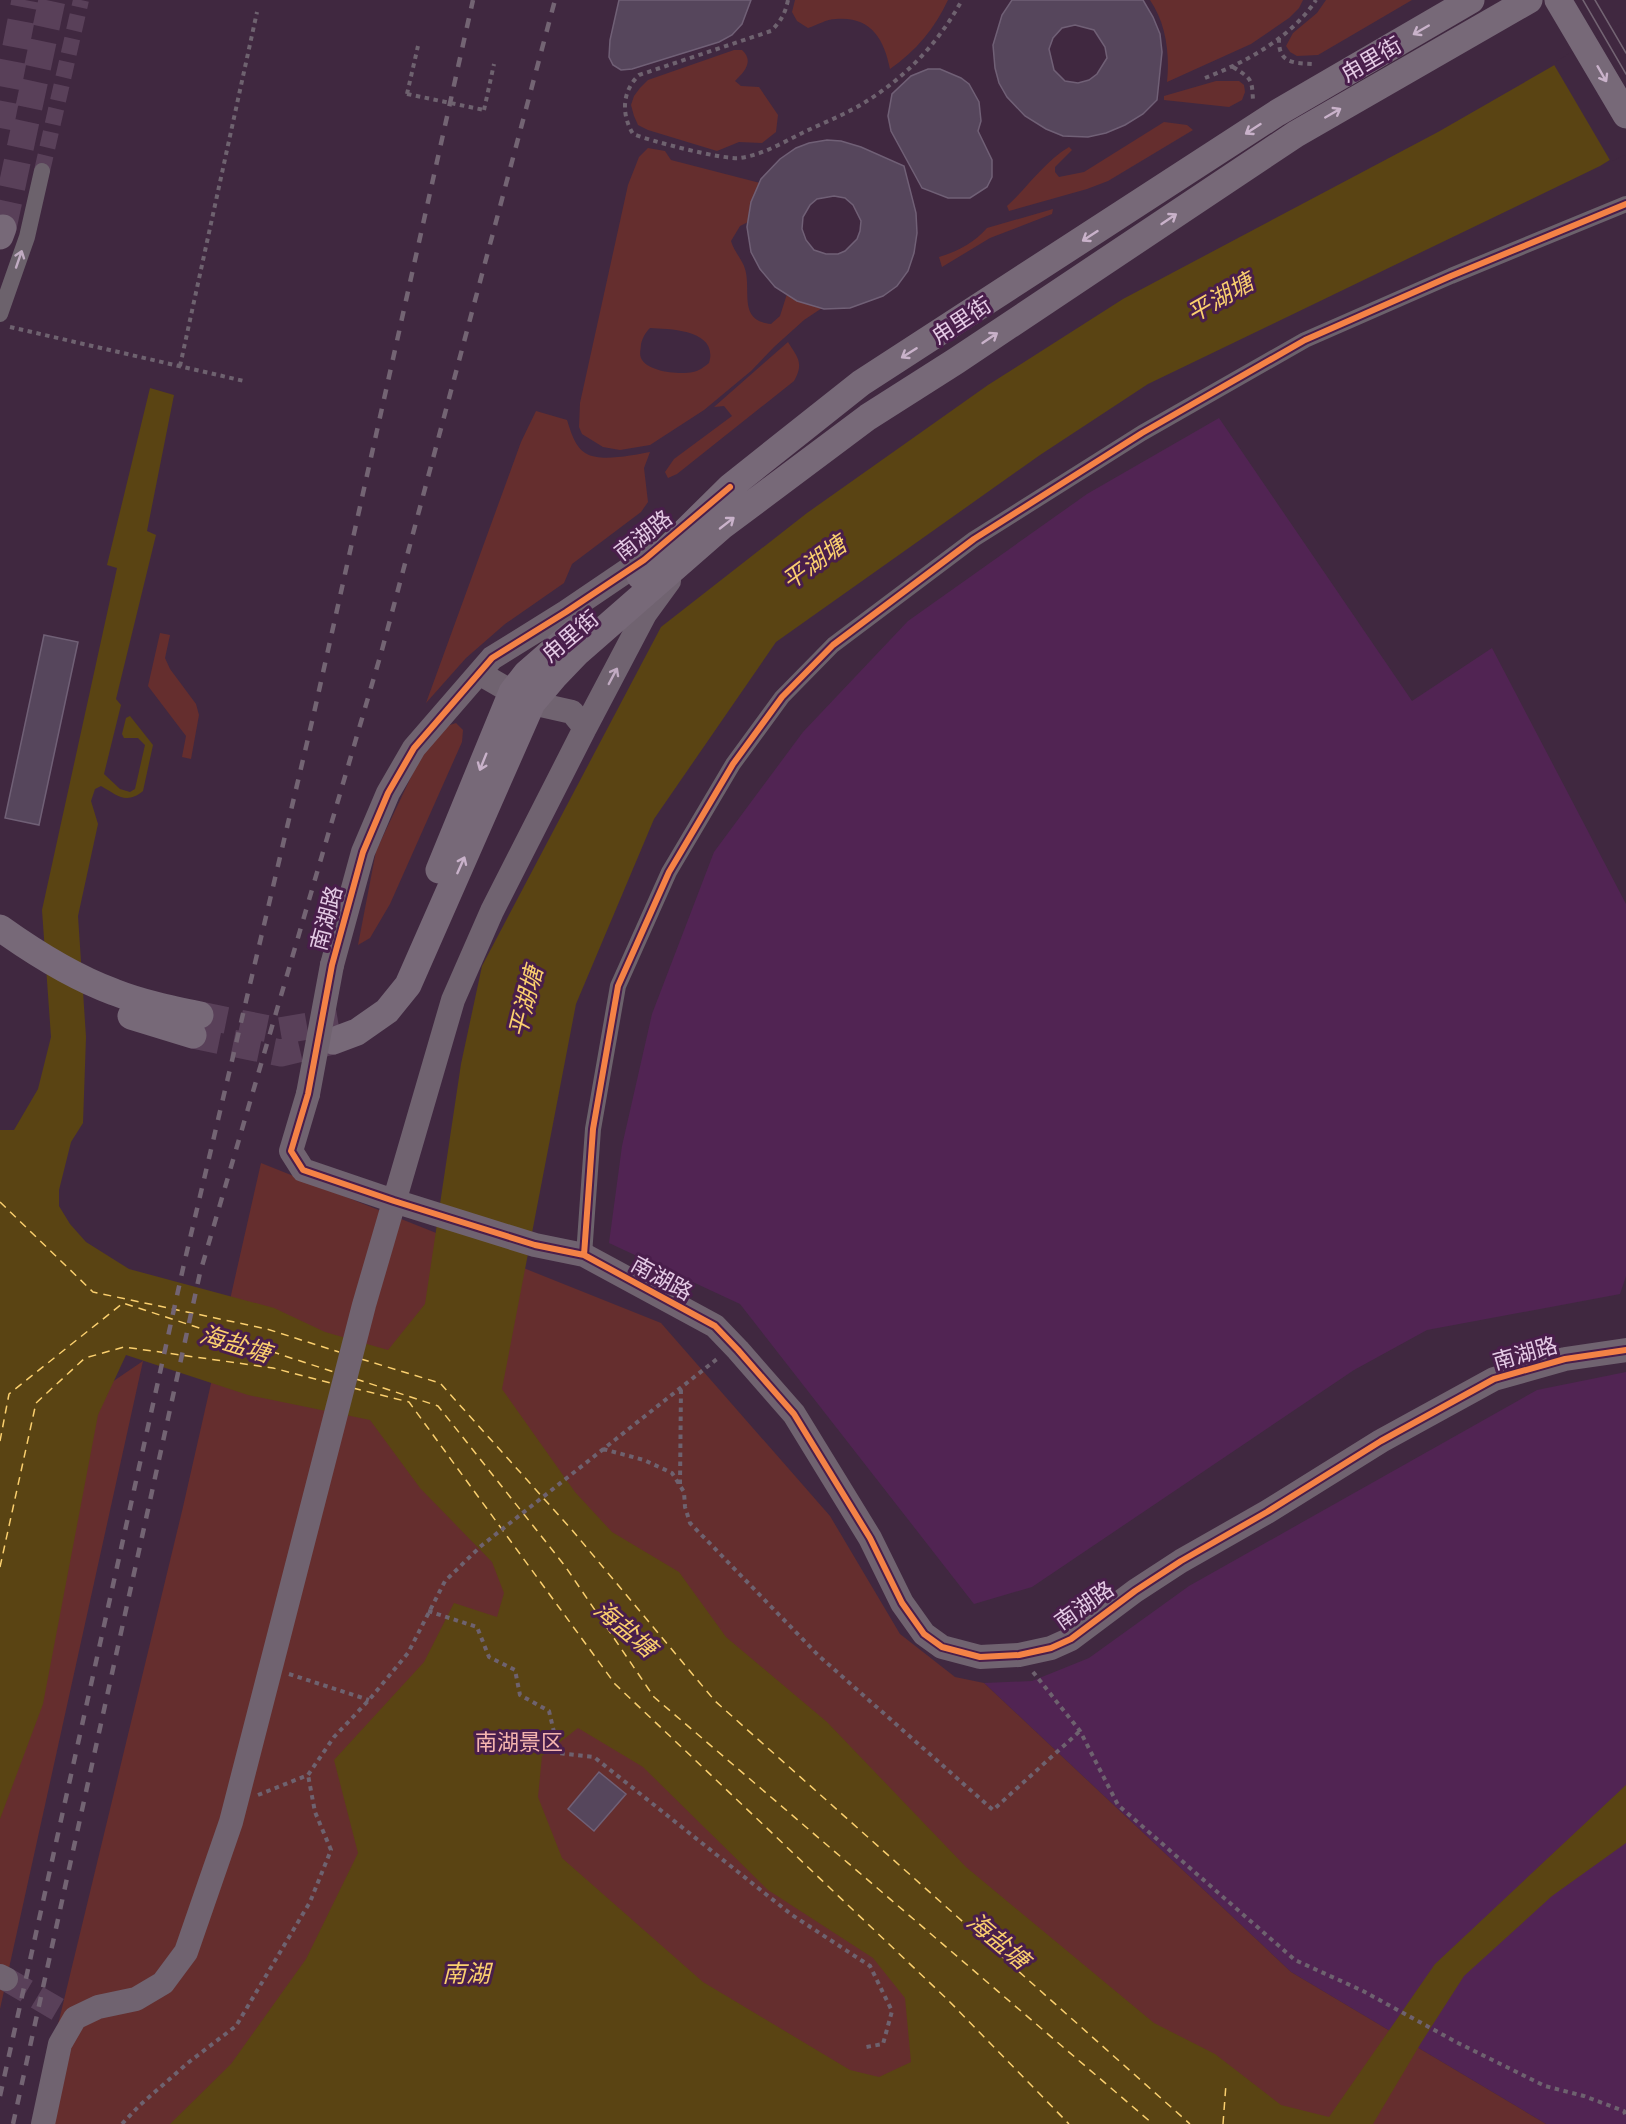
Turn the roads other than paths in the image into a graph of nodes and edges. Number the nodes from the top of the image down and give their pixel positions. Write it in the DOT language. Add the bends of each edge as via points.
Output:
graph roads {
  1 [pos="1471,0"];
  2 [pos="1529,0"];
  3 [pos="1558,0"];
  4 [pos="1626,115"];
  5 [pos="42,171"];
  6 [pos="1626,204"];
  7 [pos="0,314"];
  8 [pos="730,487"];
  9 [pos="683,561"];
  10 [pos="479,673"];
  11 [pos="517,701"];
  12 [pos="585,728"];
  13 [pos="0,928"];
  14 [pos="0,948"];
  15 [pos="336,1031"];
  16 [pos="394,1202"];
  17 [pos="584,1255"];
  18 [pos="1626,1350"];
  19 [pos="43,2124"];
  1 -- 8 [label="main road, 甪里街, one-way" via="1277,113 861,383"];
  9 -- 2 [label="main road, 甪里街, one-way" via="730,520 868,417 1296,134"];
  3 -- 4 [label="main road, one-way"];
  7 -- 5 [label="street, one-way" via="27,237"];
  6 -- 17 [label="street" via="1305,340 1143,433 974,539 833,645 782,697 733,764 669,872 618,986 593,1130"];
  8 -- 10 [label="street, 南湖路" via="644,560 492,658"];
  8 -- 11 [label="main road, 甪里街" via="643,574 526,674"];
  9 -- 11 [label="main road, 甪里街" via="554,677"];
  12 -- 9 [label="street, one-way" via="645,614"];
  10 -- 11 [label="street"];
  10 -- 16 [label="street, 南湖路, bridge" via="414,748 388,793 363,852 332,965 308,1094 291,1150 303,1170"];
  11 -- 12 [label="street" via="572,712"];
  11 -- 15 [label="main road" via="400,965 365,1007"];
  12 -- 16 [label="street" via="492,911 453,1000"];
  13 -- 14 [label="main road" via="30,950 113,992 154,1005 196,1025 118,1012 81,997"];
  16 -- 17 [label="street, 南湖路" via="535,1245"];
  16 -- 19 [label="street" via="236,1804 186,1952 163,1983 136,1999 68,2015"];
  17 -- 18 [label="street, 南湖路" via="715,1326 734,1345 794,1414 870,1538 902,1603 924,1634 942,1647 980,1658 1019,1655 1071,1639 1181,1561 1381,1441 1494,1379 1565,1359"];
}
